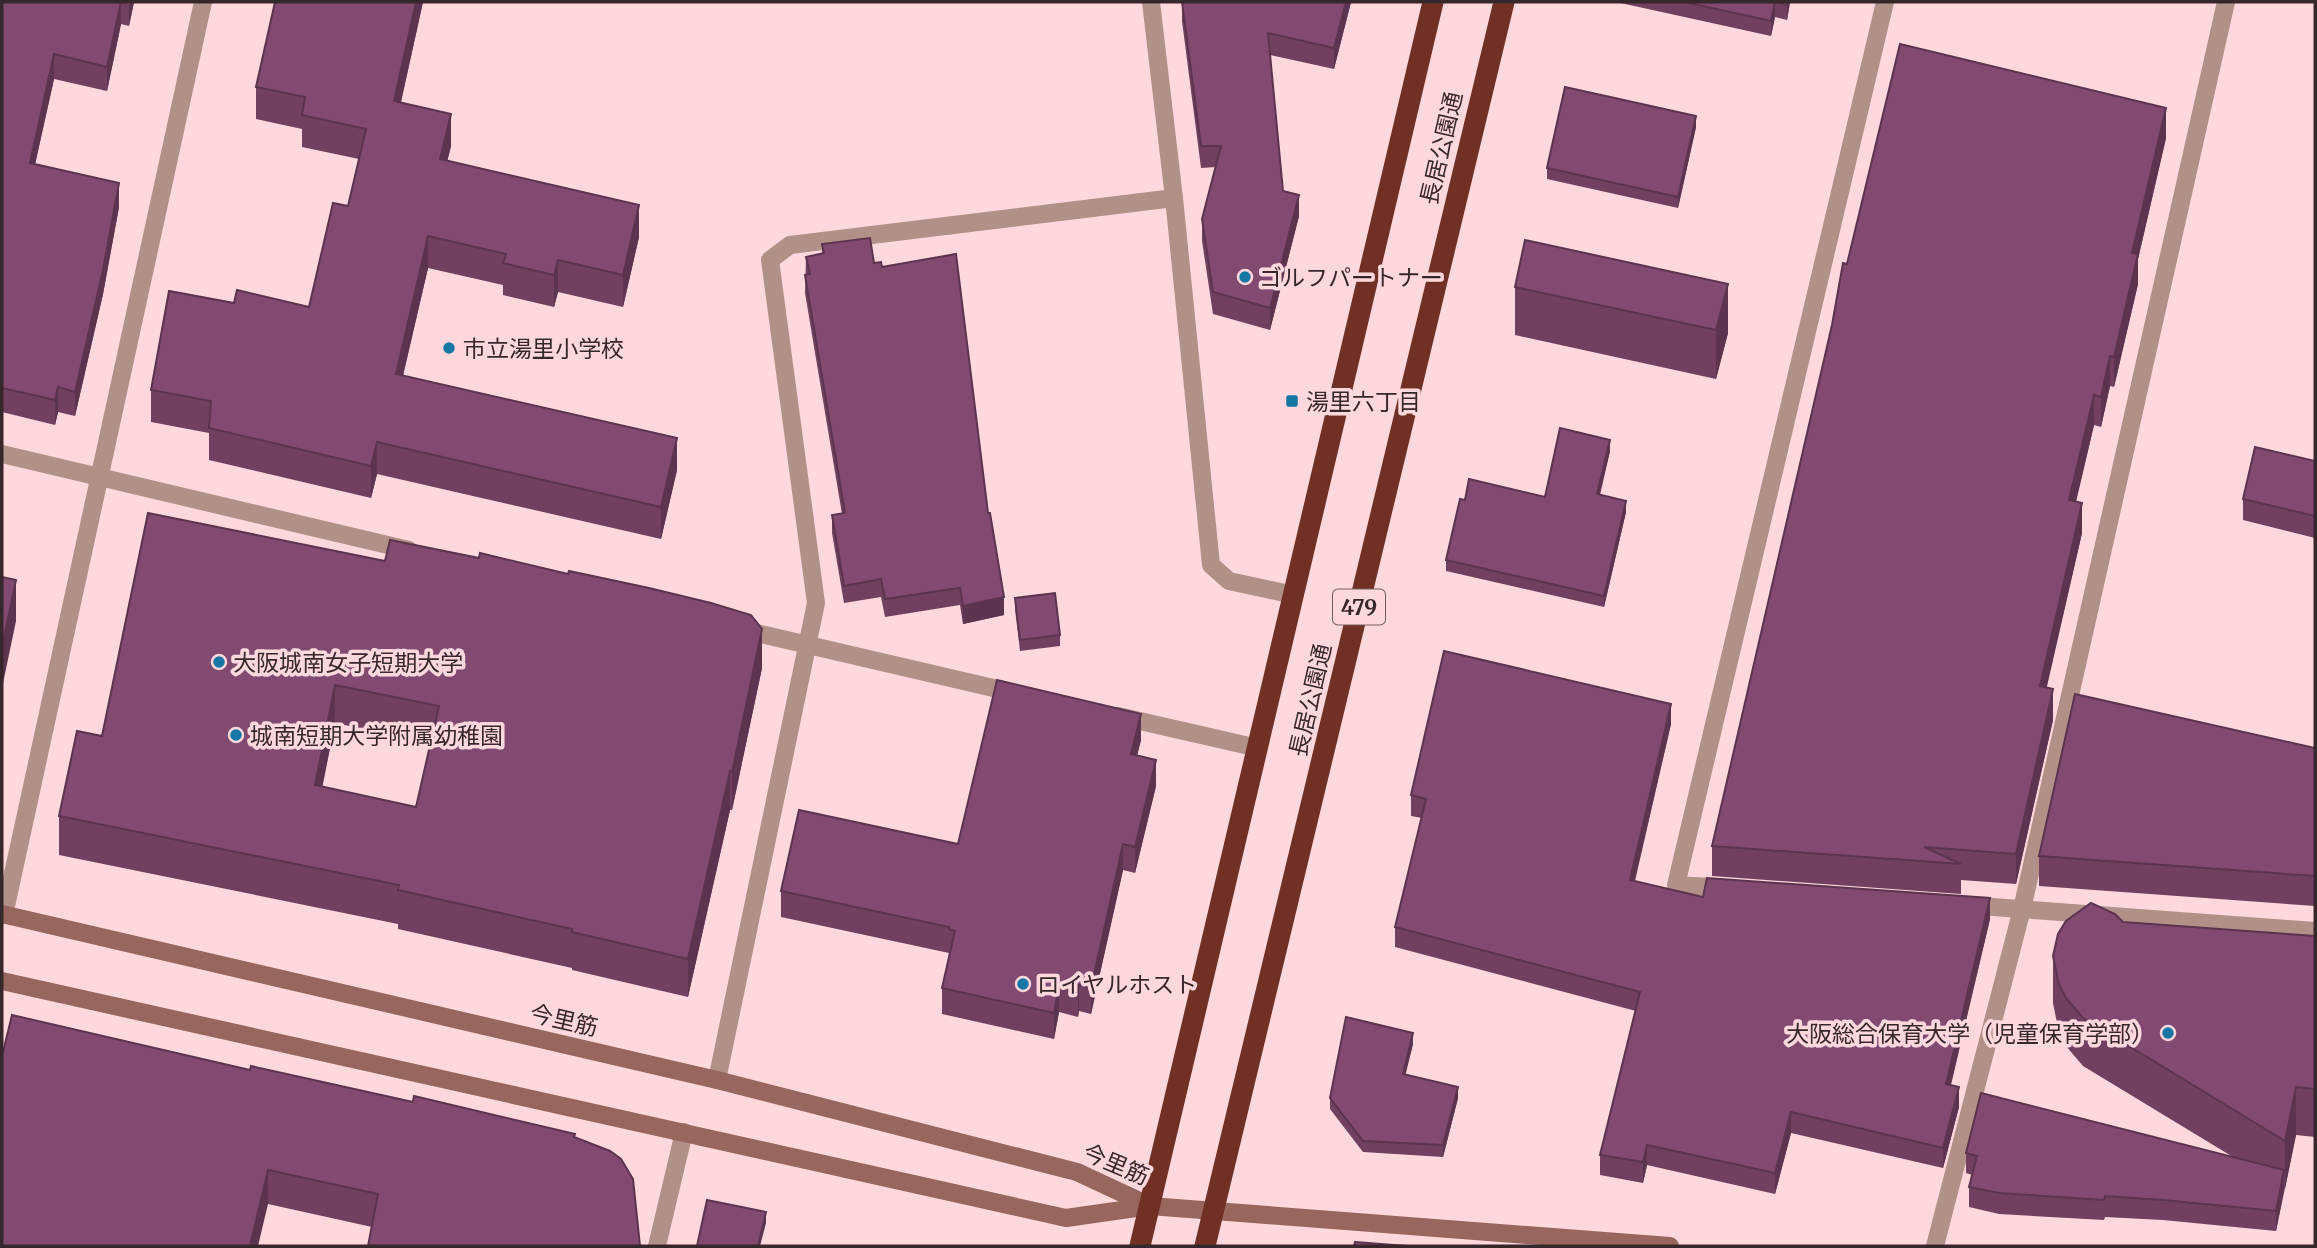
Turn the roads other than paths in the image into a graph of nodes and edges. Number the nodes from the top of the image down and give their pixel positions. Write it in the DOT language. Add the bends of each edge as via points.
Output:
graph roads {
  1 [pos="204,2"];
  2 [pos="1151,2"];
  3 [pos="1433,2"];
  4 [pos="1503,2"];
  5 [pos="1885,2"];
  6 [pos="2227,2"];
  7 [pos="1174,198"];
  8 [pos="2,454"];
  9 [pos="101,476"];
  10 [pos="427,554"];
  11 [pos="1294,595"];
  12 [pos="726,626"];
  13 [pos="807,645"];
  14 [pos="1039,698"];
  15 [pos="1107,714"];
  16 [pos="1258,748"];
  17 [pos="1746,889"];
  18 [pos="1953,904"];
  19 [pos="2022,909"];
  20 [pos="3,914"];
  21 [pos="2315,931"];
  22 [pos="2,981"];
  23 [pos="717,1080"];
  24 [pos="684,1132"];
  25 [pos="1150,1206"];
  26 [pos="1213,1212"];
  27 [pos="657,1246"];
  28 [pos="1140,1246"];
  29 [pos="1205,1246"];
  30 [pos="1670,1246"];
  31 [pos="1935,1246"];
  1 -- 9 [label="street"];
  2 -- 7 [label="street"];
  3 -- 11 [label="highway, 長居公園通"];
  4 -- 26 [label="highway, 長居公園通 / 479"];
  5 -- 17 [label="street" via="1676,884"];
  6 -- 19 [label="street"];
  7 -- 11 [label="street" via="1211,565 1229,581"];
  7 -- 13 [label="street" via="790,245 769,260 816,603"];
  8 -- 9 [label="street"];
  9 -- 10 [label="street"];
  9 -- 20 [label="street"];
  11 -- 16 [label="highway, 長居公園通"];
  12 -- 13 [label="street"];
  13 -- 14 [label="street"];
  13 -- 23 [label="street"];
  15 -- 16 [label="street"];
  16 -- 25 [label="highway, 長居公園通"];
  18 -- 19 [label="street"];
  19 -- 21 [label="street"];
  19 -- 31 [label="street"];
  20 -- 23 [label="street, 今里筋"];
  22 -- 24 [label="street, 今里筋"];
  23 -- 25 [label="street, 今里筋" via="1077,1172"];
  24 -- 25 [label="street, 今里筋" via="1066,1217"];
  24 -- 27 [label="street"];
  25 -- 26 [label="street"];
  25 -- 28 [label="highway, 長居公園通"];
  26 -- 29 [label="highway, 長居公園通 / 479"];
  26 -- 30 [label="street"];
}
